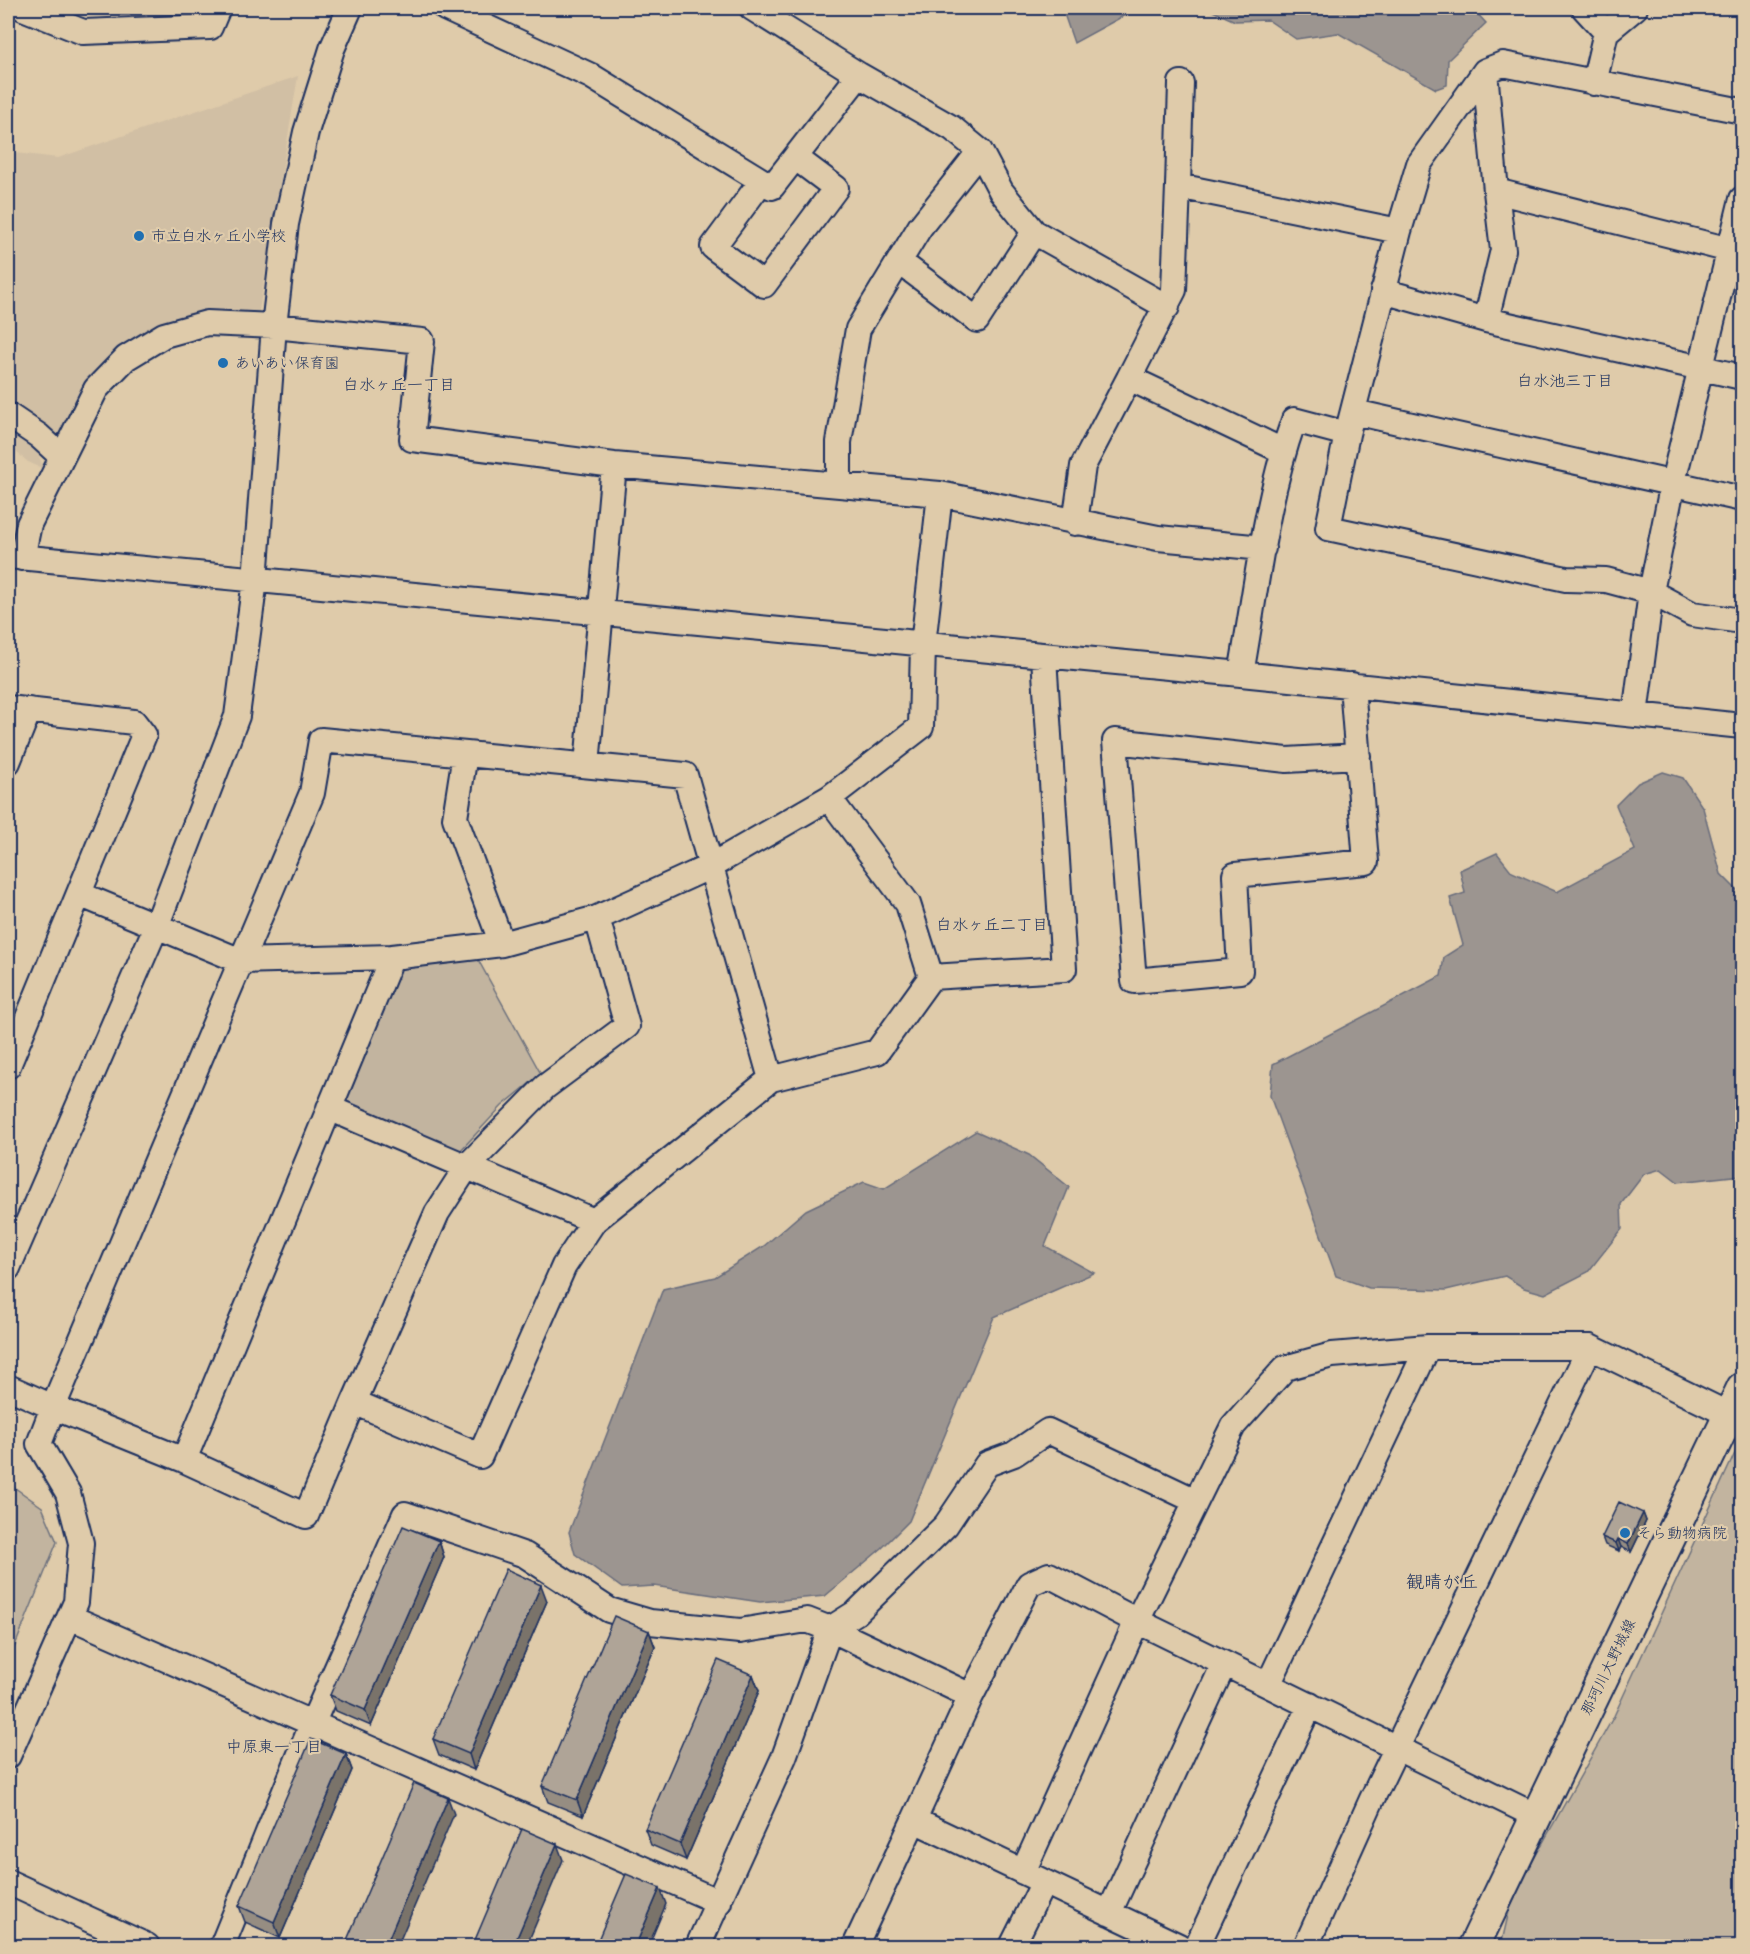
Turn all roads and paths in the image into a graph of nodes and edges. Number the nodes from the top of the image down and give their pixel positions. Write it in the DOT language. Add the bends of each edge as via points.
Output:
graph roads {
  1 [pos="23,8"];
  2 [pos="218,8"];
  3 [pos="351,8"];
  4 [pos="446,8"];
  5 [pos="752,8"];
  6 [pos="1584,8"];
  7 [pos="1635,8"];
  8 [pos="1606,32"];
  9 [pos="1485,71"];
  10 [pos="859,75"];
  11 [pos="1181,83"];
  12 [pos="1594,83"];
  13 [pos="1743,111"];
  14 [pos="980,151"];
  15 [pos="796,158"];
  16 [pos="761,182"];
  17 [pos="1178,186"];
  18 [pos="1496,191"];
  19 [pos="1743,199"];
  20 [pos="1399,231"];
  21 [pos="1034,232"];
  22 [pos="1737,251"];
  23 [pos="900,262"];
  24 [pos="1383,291"];
  25 [pos="1167,307"];
  26 [pos="1486,320"];
  27 [pos="274,326"];
  28 [pos="1700,367"];
  29 [pos="1743,377"];
  30 [pos="1129,378"];
  31 [pos="1354,411"];
  32 [pos="8,415"];
  33 [pos="1347,434"];
  34 [pos="1283,451"];
  35 [pos="62,457"];
  36 [pos="615,465"];
  37 [pos="1673,482"];
  38 [pos="839,483"];
  39 [pos="940,494"];
  40 [pos="1743,499"];
  41 [pos="1075,523"];
  42 [pos="1263,548"];
  43 [pos="15,557"];
  44 [pos="255,580"];
  45 [pos="1651,592"];
  46 [pos="601,613"];
  47 [pos="1743,621"];
  48 [pos="923,645"];
  49 [pos="1044,657"];
  50 [pos="1241,674"];
  51 [pos="1352,685"];
  52 [pos="18,709"];
  53 [pos="1635,715"];
  54 [pos="1743,726"];
  55 [pos="465,754"];
  56 [pos="1358,756"];
  57 [pos="8,762"];
  58 [pos="587,765"];
  59 [pos="829,798"];
  60 [pos="709,867"];
  61 [pos="79,894"];
  62 [pos="597,918"];
  63 [pos="156,927"];
  64 [pos="502,944"];
  65 [pos="392,957"];
  66 [pos="241,961"];
  67 [pos="931,977"];
  68 [pos="8,1066"];
  69 [pos="771,1079"];
  70 [pos="329,1108"];
  71 [pos="468,1165"];
  72 [pos="594,1221"];
  73 [pos="8,1268"];
  74 [pos="1428,1347"];
  75 [pos="1590,1347"];
  76 [pos="8,1387"];
  77 [pos="1743,1388"];
  78 [pos="354,1402"];
  79 [pos="53,1407"];
  80 [pos="1730,1415"];
  81 [pos="184,1460"];
  82 [pos="1196,1501"];
  83 [pos="70,1617"];
  84 [pos="1137,1621"];
  85 [pos="830,1629"];
  86 [pos="1224,1664"];
  87 [pos="1268,1685"];
  88 [pos="971,1696"];
  89 [pos="1310,1705"];
  90 [pos="313,1722"];
  91 [pos="1398,1748"];
  92 [pos="8,1756"];
  93 [pos="1536,1816"];
  94 [pos="914,1820"];
  95 [pos="1033,1877"];
  96 [pos="8,1882"];
  97 [pos="719,1902"];
  98 [pos="1109,1913"];
  99 [pos="147,1947"];
  100 [pos="222,1947"];
  101 [pos="698,1947"];
  102 [pos="855,1947"];
  103 [pos="1012,1947"];
  104 [pos="1179,1947"];
  105 [pos="1197,1947"];
  106 [pos="1306,1947"];
  107 [pos="1474,1947"];
  1 -- 2 [label="street" via="83,32 210,27"];
  3 -- 27 [label="street" via="332,50 306,132 286,224"];
  4 -- 16 [label="street" via="591,76"];
  5 -- 10 [label="street"];
  6 -- 8 [label="street"];
  7 -- 8 [label="street"];
  8 -- 12 [label="street"];
  9 -- 12 [label="street" via="1503,64"];
  9 -- 18 [label="street"];
  9 -- 20 [label="street" via="1419,164"];
  10 -- 14 [label="street" via="952,128"];
  10 -- 15 [label="street"];
  11 -- 17 [label="street"];
  12 -- 13 [label="street"];
  14 -- 21 [label="street" via="1001,191"];
  14 -- 23 [label="street" via="920,227"];
  15 -- 16 [label="street" via="772,187"];
  15 -- 16 [label="street" via="836,188 764,285 713,247"];
  17 -- 20 [label="street"];
  17 -- 25 [label="street" via="1174,290"];
  18 -- 22 [label="street"];
  18 -- 26 [label="street" via="1503,250"];
  19 -- 22 [label="street"];
  20 -- 24 [label="street"];
  21 -- 23 [label="street" via="977,320"];
  21 -- 25 [label="street"];
  22 -- 28 [label="street"];
  23 -- 38 [label="street" via="858,329 840,442"];
  24 -- 26 [label="street"];
  24 -- 31 [label="street"];
  25 -- 30 [label="street"];
  26 -- 28 [label="street"];
  27 -- 35 [label="street" via="207,323 164,335 145,346 126,358 96,388"];
  27 -- 36 [label="street" via="422,341 412,439"];
  27 -- 44 [label="street"];
  28 -- 29 [label="street"];
  28 -- 37 [label="street"];
  30 -- 34 [label="street"];
  30 -- 41 [label="street" via="1083,466"];
  31 -- 33 [label="street"];
  31 -- 37 [label="street"];
  32 -- 35 [label="street"];
  33 -- 34 [label="street" via="1294,420"];
  33 -- 45 [label="street" via="1328,528 1566,579 1606,580"];
  34 -- 42 [label="street"];
  35 -- 43 [label="street"];
  36 -- 38 [label="street"];
  36 -- 46 [label="street"];
  37 -- 40 [label="street"];
  37 -- 45 [label="street"];
  38 -- 39 [label="street"];
  39 -- 41 [label="street"];
  39 -- 48 [label="street"];
  41 -- 42 [label="street" via="1158,538"];
  42 -- 50 [label="street"];
  43 -- 44 [label="street"];
  44 -- 46 [label="street"];
  44 -- 63 [label="street" via="237,716"];
  45 -- 47 [label="street" via="1692,614"];
  45 -- 53 [label="street"];
  46 -- 48 [label="street"];
  46 -- 58 [label="street"];
  48 -- 49 [label="street"];
  48 -- 59 [label="street" via="921,727"];
  49 -- 50 [label="street"];
  49 -- 67 [label="street" via="1064,969"];
  50 -- 51 [label="street"];
  51 -- 53 [label="street"];
  51 -- 56 [label="street"];
  52 -- 57 [label="street"];
  52 -- 61 [label="street" via="134,722 144,735"];
  53 -- 54 [label="street"];
  55 -- 58 [label="street"];
  55 -- 64 [label="street" via="455,818"];
  55 -- 66 [label="street" via="321,740 312,793"];
  56 -- 56 [label="street" via="1366,862 1235,875 1240,971 1134,981 1115,741 1287,760"];
  58 -- 60 [label="street" via="686,775"];
  59 -- 60 [label="street"];
  59 -- 67 [label="street" via="908,904"];
  60 -- 62 [label="street"];
  60 -- 69 [label="street"];
  61 -- 63 [label="street"];
  61 -- 68 [label="street"];
  62 -- 64 [label="street"];
  62 -- 71 [label="street" via="627,1026 545,1087"];
  63 -- 66 [label="street"];
  63 -- 73 [label="street"];
  64 -- 65 [label="street"];
  65 -- 66 [label="street"];
  65 -- 70 [label="street"];
  66 -- 79 [label="street"];
  67 -- 69 [label="street" via="878,1052"];
  69 -- 72 [label="street"];
  70 -- 71 [label="street"];
  70 -- 81 [label="street"];
  71 -- 72 [label="street"];
  71 -- 78 [label="street" via="437,1213"];
  72 -- 78 [label="street" via="564,1266 480,1456"];
  74 -- 75 [label="street"];
  74 -- 82 [label="street" via="1332,1355 1285,1368 1233,1426"];
  74 -- 87 [label="street"];
  75 -- 80 [label="street"];
  75 -- 91 [label="street"];
  76 -- 79 [label="street"];
  77 -- 80 [label="main road, 那珂川大野城線"];
  78 -- 81 [label="street" via="306,1516"];
  79 -- 81 [label="street"];
  79 -- 83 [label="street" via="39,1444 68,1493 81,1543 76,1602"];
  80 -- 93 [label="main road, 那珂川大野城線"];
  82 -- 84 [label="street"];
  82 -- 85 [label="street" via="1048,1431 1014,1454 987,1464 946,1525 857,1612"];
  83 -- 90 [label="street"];
  83 -- 92 [label="street"];
  84 -- 86 [label="street"];
  84 -- 88 [label="street" via="1049,1575 1039,1579 1029,1584"];
  84 -- 95 [label="street"];
  85 -- 88 [label="street"];
  85 -- 90 [label="street" via="807,1620 740,1630 650,1622 609,1610 525,1555 405,1514"];
  85 -- 97 [label="street" via="784,1757"];
  86 -- 87 [label="street"];
  86 -- 98 [label="street"];
  87 -- 89 [label="street"];
  88 -- 94 [label="street"];
  89 -- 91 [label="street"];
  89 -- 105 [label="street"];
  90 -- 97 [label="street"];
  90 -- 100 [label="street"];
  91 -- 93 [label="street"];
  91 -- 106 [label="street"];
  93 -- 107 [label="main road, 那珂川大野城線"];
  94 -- 95 [label="street"];
  94 -- 102 [label="street"];
  95 -- 98 [label="street"];
  95 -- 103 [label="street"];
  96 -- 99 [label="street"];
  97 -- 101 [label="street"];
  98 -- 104 [label="street"];
}
